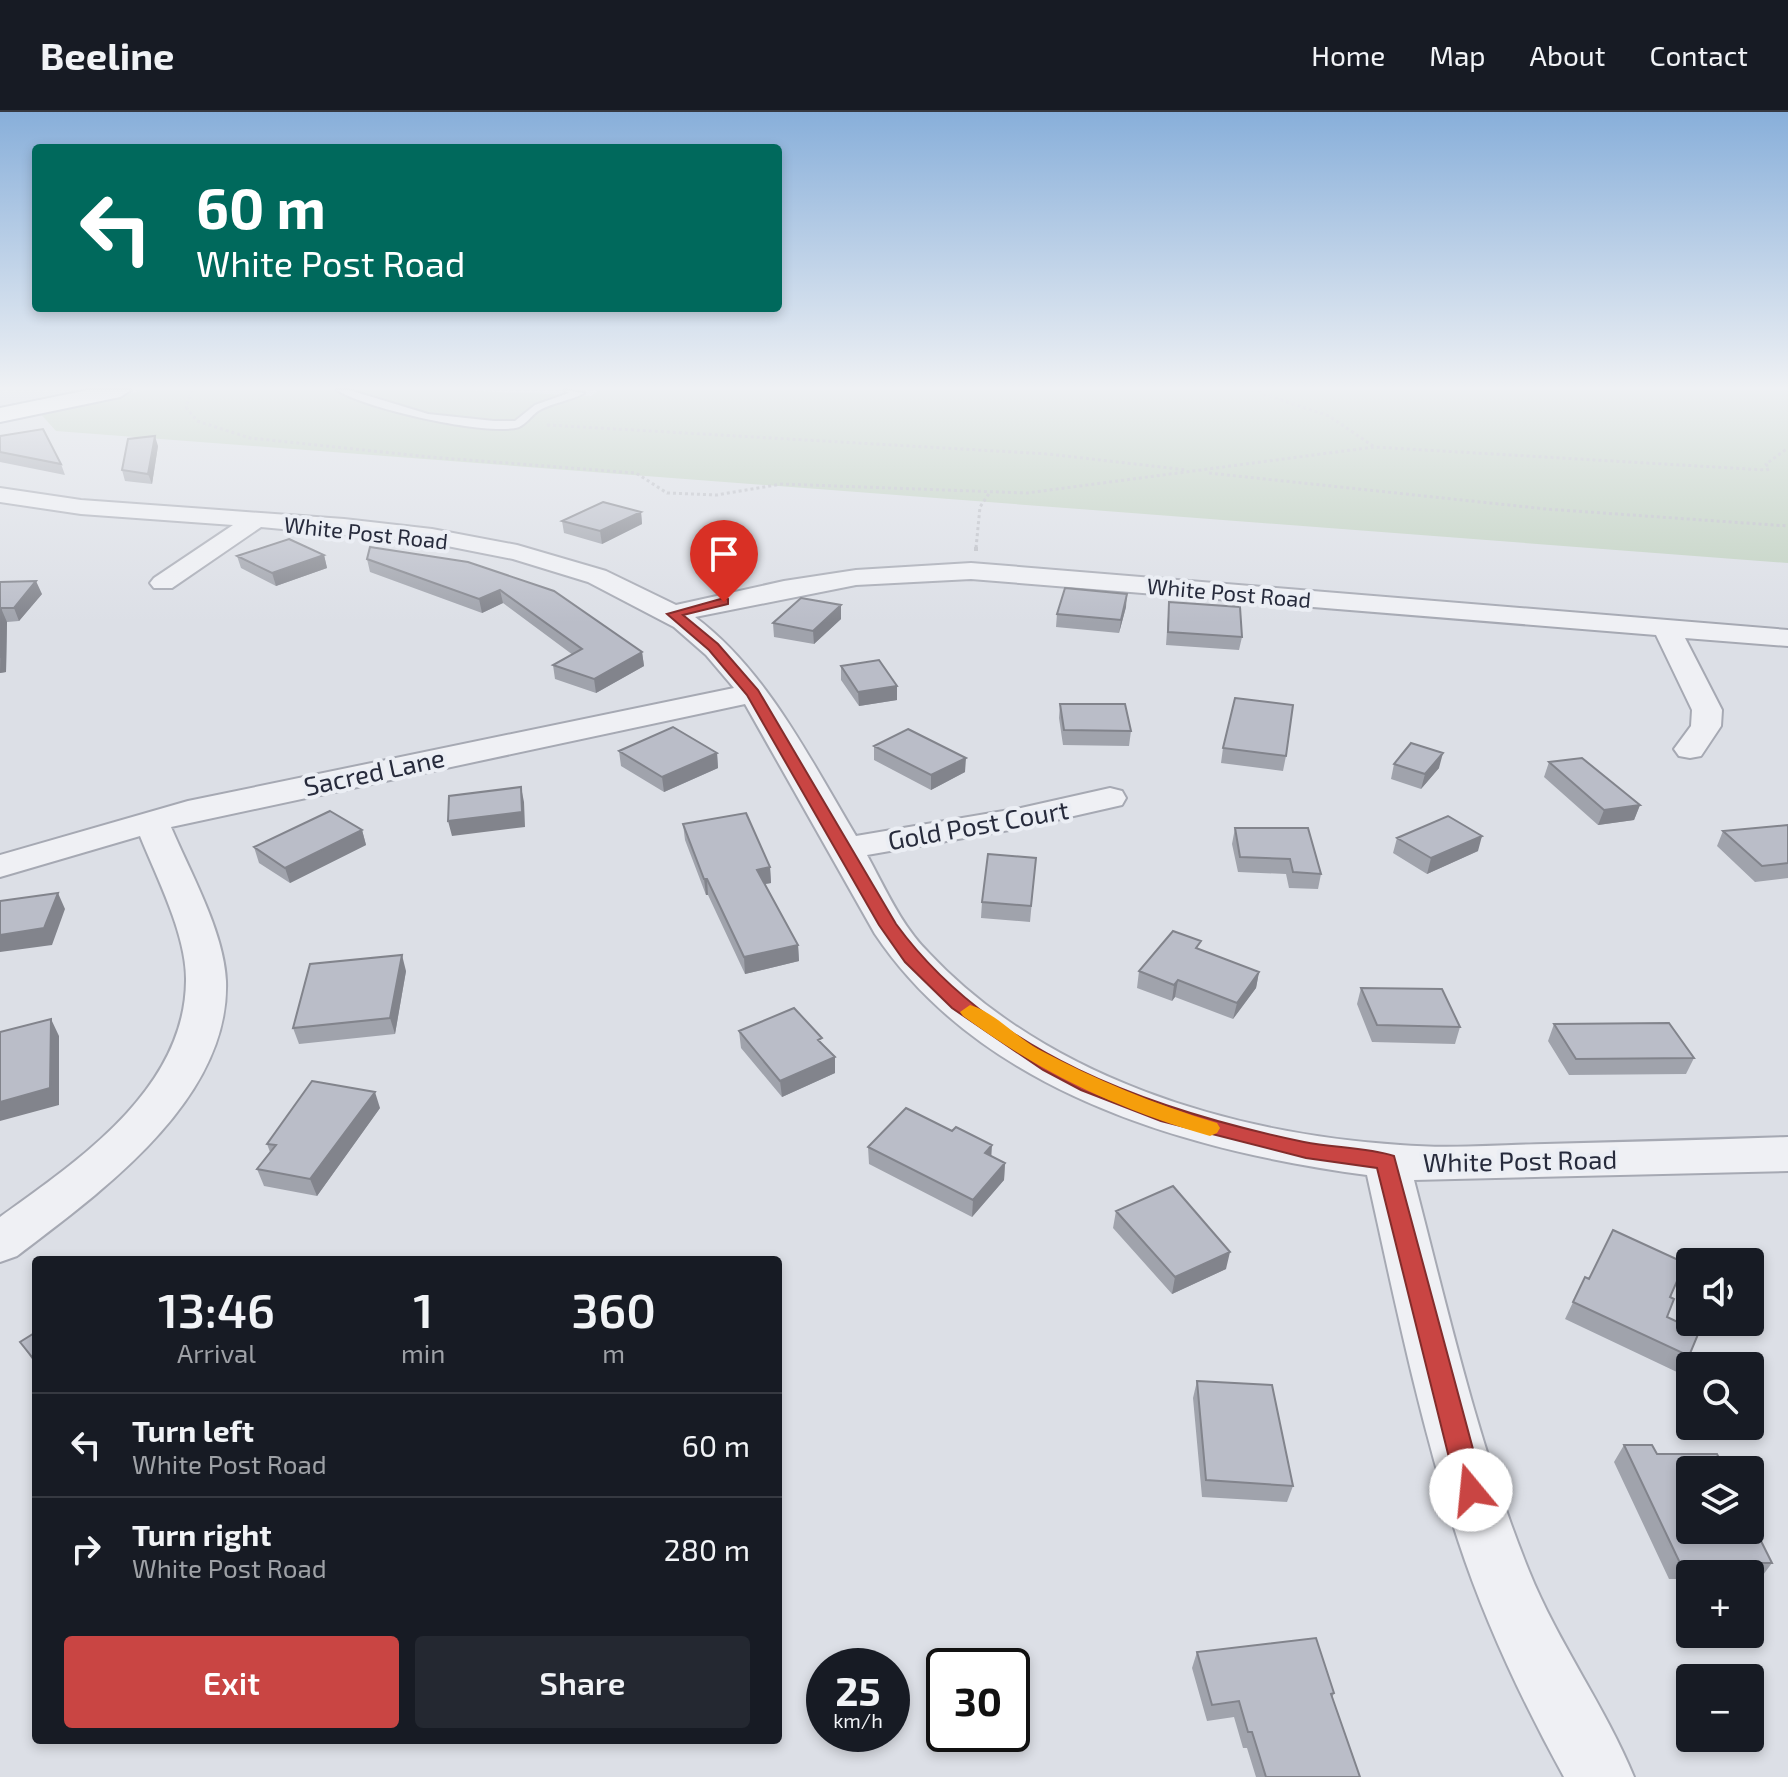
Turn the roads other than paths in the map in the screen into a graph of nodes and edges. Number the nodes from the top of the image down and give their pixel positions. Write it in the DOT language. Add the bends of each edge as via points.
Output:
graph roads {
  1 [pos="0,495"];
  2 [pos="255,521"];
  3 [pos="163,583"];
  4 [pos="673,614"];
  5 [pos="1666,628"];
  6 [pos="1788,638"];
  7 [pos="753,693"];
  8 [pos="1690,749"];
  9 [pos="1110,798"];
  10 [pos="151,820"];
  11 [pos="845,848"];
  12 [pos="0,866"];
  13 [pos="1788,1154"];
  14 [pos="1386,1161"];
  15 [pos="0,1243"];
  16 [pos="1601,1777"];
  1 -- 2 [label="street, White Post Road"];
  2 -- 3 [label="street"];
  2 -- 4 [label="street, White Post Road" via="396,533 507,551 588,575"];
  4 -- 5 [label="street, White Post Road" via="826,579 971,571"];
  4 -- 7 [label="street, White Post Road" via="713,647"];
  5 -- 6 [label="street, White Post Road"];
  5 -- 8 [label="street" via="1707,710 1706,726"];
  7 -- 10 [label="street, Sacred Lane"];
  7 -- 11 [label="street, White Post Road"];
  9 -- 11 [label="street, Gold Post Court"];
  10 -- 12 [label="street, Sacred Lane"];
  10 -- 15 [label="street" via="198,946 206,980 201,1022 176,1078 153,1111 85,1179"];
  11 -- 14 [label="street, White Post Road" via="888,925 930,978 959,1004 1050,1065 1089,1085 1215,1130"];
  13 -- 14 [label="street, White Post Road"];
  14 -- 16 [label="street" via="1462,1463 1488,1544 1521,1626"];
}
